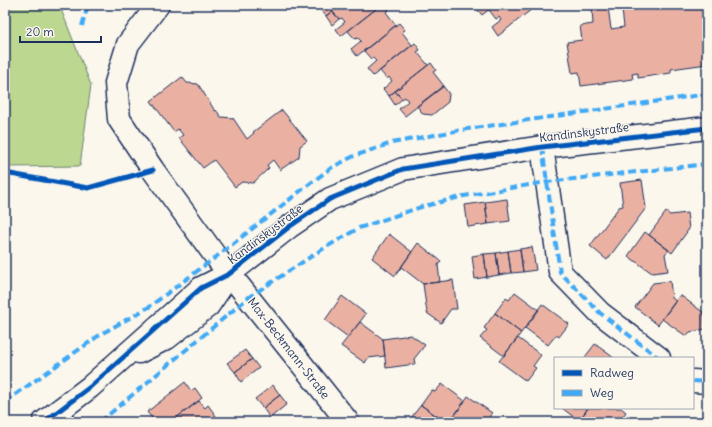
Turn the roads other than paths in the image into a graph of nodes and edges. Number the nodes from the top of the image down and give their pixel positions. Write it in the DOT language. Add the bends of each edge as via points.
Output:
graph roads {
  1 [pos="158,5"];
  2 [pos="707,128"];
  3 [pos="542,147"];
  4 [pos="229,274"];
  5 [pos="658,357"];
  6 [pos="694,381"];
  7 [pos="707,382"];
  8 [pos="44,422"];
  9 [pos="348,422"];
  1 -- 4 [label="street, Max-Beckmann-Straße" via="128,44 116,83 119,118 153,170"];
  2 -- 3 [label="street, Kandinskystraße"];
  3 -- 4 [label="street, Kandinskystraße" via="403,169 373,180 330,199"];
  3 -- 5 [label="street" via="560,272 600,312"];
  4 -- 8 [label="street, Kandinskystraße" via="208,306 167,338 118,363"];
  4 -- 9 [label="street, Max-Beckmann-Straße"];
  6 -- 7 [label="street"];
}
